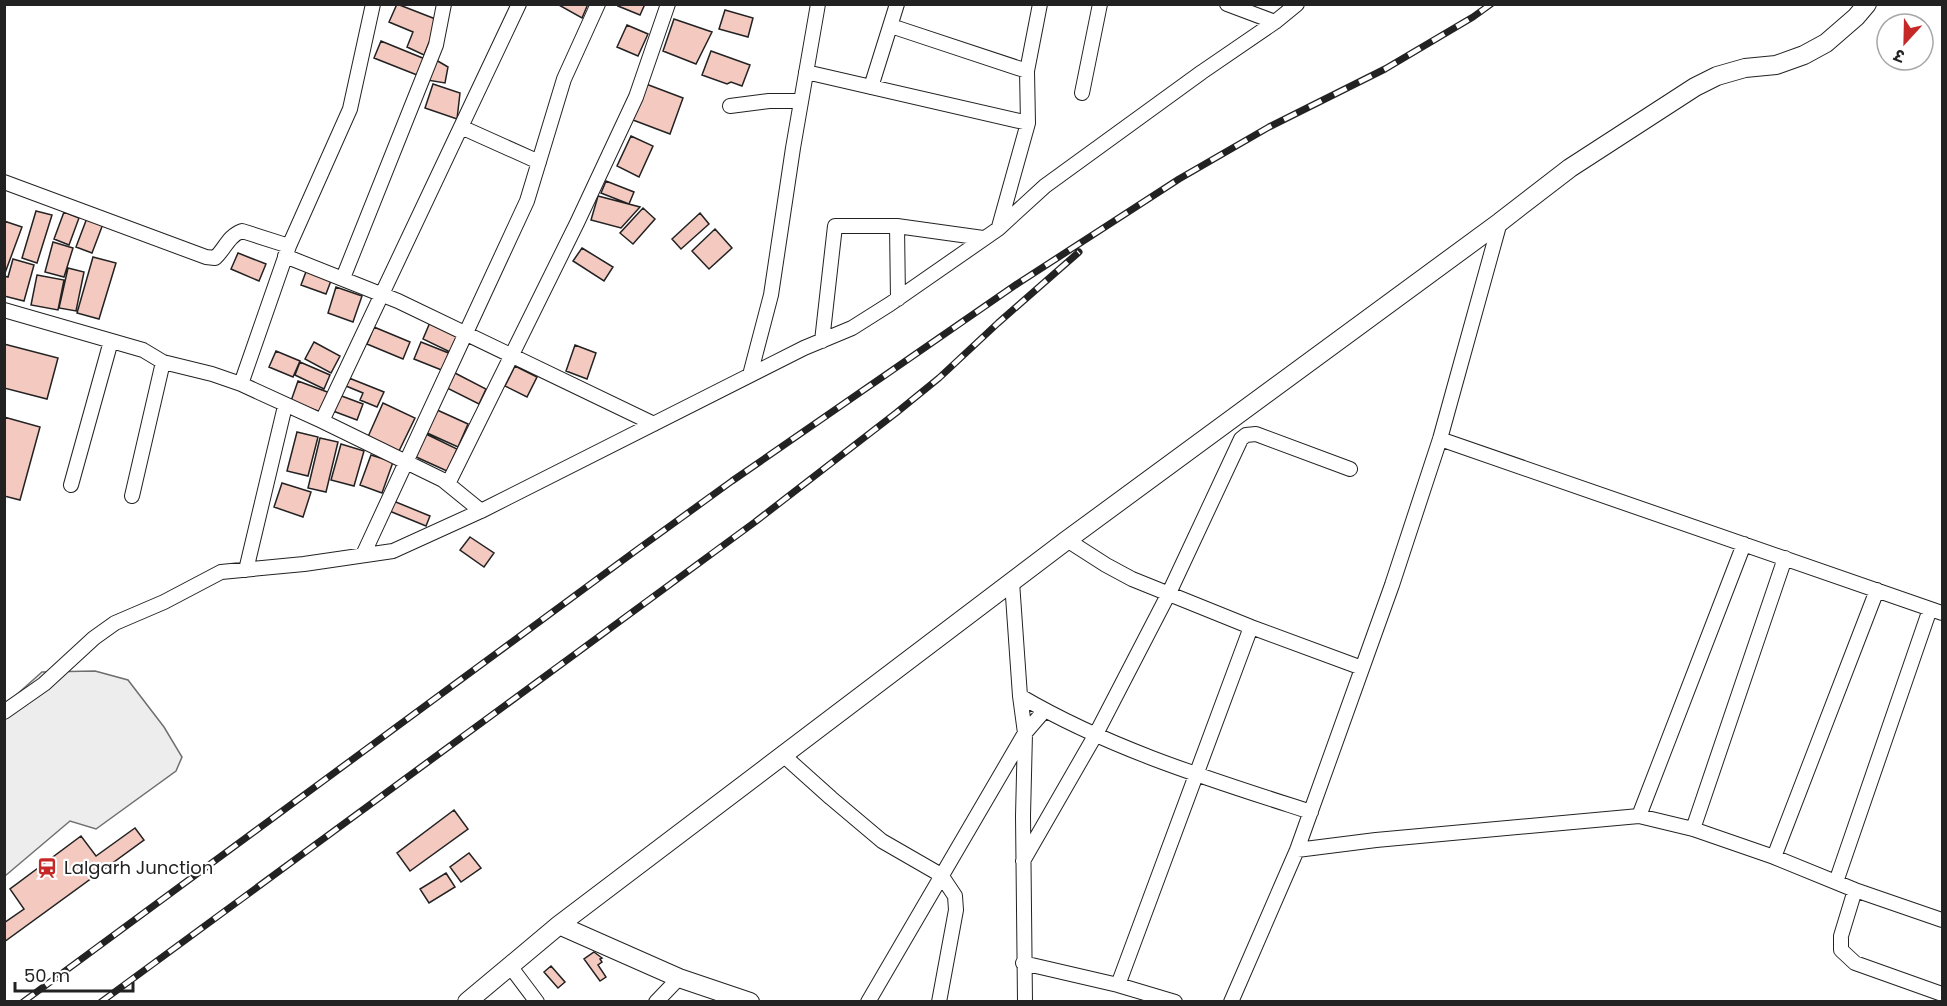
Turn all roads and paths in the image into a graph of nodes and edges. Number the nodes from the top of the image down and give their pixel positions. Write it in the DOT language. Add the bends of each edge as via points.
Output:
graph roads {
  1 [pos="373,4"];
  2 [pos="444,4"];
  3 [pos="519,4"];
  4 [pos="598,4"];
  5 [pos="668,4"];
  6 [pos="818,4"];
  7 [pos="897,4"];
  8 [pos="1040,4"];
  9 [pos="1100,4"];
  10 [pos="1227,4"];
  11 [pos="1297,4"];
  12 [pos="1867,4"];
  13 [pos="1275,22"];
  14 [pos="891,26"];
  15 [pos="1027,70"];
  16 [pos="806,72"];
  17 [pos="872,87"];
  18 [pos="1082,93"];
  19 [pos="801,101"];
  20 [pos="730,106"];
  21 [pos="1028,123"];
  22 [pos="461,127"];
  23 [pos="539,162"];
  24 [pos="4,182"];
  25 [pos="1500,222"];
  26 [pos="897,226"];
  27 [pos="998,229"];
  28 [pos="983,238"];
  29 [pos="287,251"];
  30 [pos="343,278"];
  31 [pos="381,294"];
  32 [pos="898,299"];
  33 [pos="4,310"];
  34 [pos="466,333"];
  35 [pos="111,341"];
  36 [pos="822,341"];
  37 [pos="512,355"];
  38 [pos="163,362"];
  39 [pos="750,375"];
  40 [pos="241,384"];
  41 [pos="285,406"];
  42 [pos="322,421"];
  43 [pos="654,424"];
  44 [pos="1440,438"];
  45 [pos="406,462"];
  46 [pos="1350,469"];
  47 [pos="448,484"];
  48 [pos="71,486"];
  49 [pos="132,496"];
  50 [pos="481,511"];
  51 [pos="1067,540"];
  52 [pos="1744,544"];
  53 [pos="363,555"];
  54 [pos="1785,558"];
  55 [pos="246,570"];
  56 [pos="1012,582"];
  57 [pos="1877,590"];
  58 [pos="1169,593"];
  59 [pos="1936,611"];
  60 [pos="1251,627"];
  61 [pos="1362,669"];
  62 [pos="1020,696"];
  63 [pos="1044,711"];
  64 [pos="4,712"];
  65 [pos="1025,733"];
  66 [pos="1096,734"];
  67 [pos="783,755"];
  68 [pos="1195,775"];
  69 [pos="1311,812"];
  70 [pos="1640,816"];
  71 [pos="1693,829"];
  72 [pos="1297,850"];
  73 [pos="1774,857"];
  74 [pos="1023,861"];
  75 [pos="941,875"];
  76 [pos="1836,882"];
  77 [pos="1855,890"];
  78 [pos="1942,920"];
  79 [pos="559,925"];
  80 [pos="1023,963"];
  81 [pos="510,966"];
  82 [pos="679,978"];
  83 [pos="1118,985"];
  84 [pos="1942,994"];
  85 [pos="467,1002"];
  86 [pos="537,1002"];
  87 [pos="656,1002"];
  88 [pos="750,1002"];
  89 [pos="868,1002"];
  90 [pos="939,1002"];
  91 [pos="1024,1002"];
  92 [pos="1175,1002"];
  93 [pos="1231,1002"];
  1 -- 29 [label="street" via="350,109"];
  2 -- 30 [label="street" via="436,45"];
  3 -- 22 [label="street"];
  4 -- 23 [label="street" via="564,79"];
  5 -- 37 [label="street" via="636,97"];
  6 -- 16 [label="street"];
  7 -- 14 [label="street"];
  8 -- 15 [label="street"];
  9 -- 18 [label="street"];
  10 -- 13 [label="street"];
  11 -- 13 [label="street"];
  12 -- 25 [label="street" via="1826,43 1804,55 1717,76 1695,87 1570,168"];
  13 -- 27 [label="street" via="1045,186"];
  14 -- 15 [label="street"];
  14 -- 17 [label="street"];
  15 -- 21 [label="street"];
  16 -- 17 [label="street"];
  16 -- 19 [label="street"];
  17 -- 21 [label="street"];
  19 -- 20 [label="street"];
  19 -- 39 [label="street" via="771,295"];
  21 -- 27 [label="street"];
  22 -- 23 [label="street"];
  22 -- 31 [label="street"];
  23 -- 34 [label="street" via="527,201"];
  24 -- 29 [label="street" via="206,257 215,258 234,234 242,231"];
  25 -- 44 [label="street"];
  25 -- 51 [label="street"];
  26 -- 28 [label="street"];
  26 -- 32 [label="street"];
  26 -- 36 [label="street" via="836,226"];
  27 -- 28 [label="street"];
  28 -- 32 [label="street"];
  29 -- 30 [label="street"];
  29 -- 40 [label="street"];
  30 -- 31 [label="street"];
  31 -- 34 [label="street"];
  31 -- 42 [label="street"];
  32 -- 36 [label="street" via="852,328"];
  33 -- 35 [label="street"];
  34 -- 37 [label="street"];
  34 -- 45 [label="street"];
  35 -- 38 [label="street" via="143,350"];
  35 -- 48 [label="street"];
  36 -- 39 [label="street"];
  37 -- 43 [label="street"];
  37 -- 47 [label="street"];
  38 -- 40 [label="street"];
  38 -- 49 [label="street"];
  39 -- 43 [label="street"];
  40 -- 41 [label="street"];
  41 -- 42 [label="street"];
  41 -- 55 [label="street"];
  42 -- 45 [label="street"];
  43 -- 50 [label="street"];
  44 -- 52 [label="street"];
  44 -- 61 [label="street"];
  45 -- 47 [label="street"];
  45 -- 53 [label="street"];
  46 -- 58 [label="street" via="1256,434 1246,435 1236,448"];
  47 -- 50 [label="street"];
  50 -- 53 [label="street" via="393,551"];
  51 -- 56 [label="street"];
  51 -- 58 [label="street" via="1132,579"];
  52 -- 54 [label="street"];
  52 -- 70 [label="street"];
  53 -- 55 [label="street"];
  54 -- 57 [label="street"];
  54 -- 71 [label="street"];
  55 -- 64 [label="street" via="221,572 115,623 44,684"];
  56 -- 62 [label="street"];
  56 -- 67 [label="street"];
  57 -- 59 [label="street"];
  57 -- 73 [label="street"];
  58 -- 60 [label="street"];
  58 -- 66 [label="street"];
  59 -- 76 [label="street"];
  60 -- 61 [label="street"];
  60 -- 68 [label="street"];
  61 -- 69 [label="street"];
  62 -- 63 [label="street"];
  62 -- 65 [label="street"];
  63 -- 65 [label="street"];
  63 -- 66 [label="street"];
  65 -- 74 [label="street"];
  65 -- 75 [label="street"];
  66 -- 68 [label="street"];
  66 -- 74 [label="street"];
  67 -- 75 [label="street" via="882,841"];
  67 -- 79 [label="street"];
  68 -- 69 [label="street"];
  68 -- 83 [label="street"];
  69 -- 72 [label="street"];
  70 -- 71 [label="street"];
  70 -- 72 [label="street"];
  71 -- 73 [label="street"];
  72 -- 93 [label="street"];
  73 -- 76 [label="street"];
  74 -- 80 [label="street"];
  75 -- 89 [label="street"];
  75 -- 90 [label="street" via="954,896 956,910"];
  76 -- 77 [label="street"];
  77 -- 78 [label="street"];
  77 -- 84 [label="street" via="1841,936 1841,950 1855,963"];
  79 -- 81 [label="street"];
  79 -- 82 [label="street"];
  80 -- 83 [label="street"];
  80 -- 91 [label="street"];
  81 -- 85 [label="street"];
  81 -- 86 [label="street"];
  82 -- 87 [label="street"];
  82 -- 88 [label="street"];
  83 -- 92 [label="street"];
}
